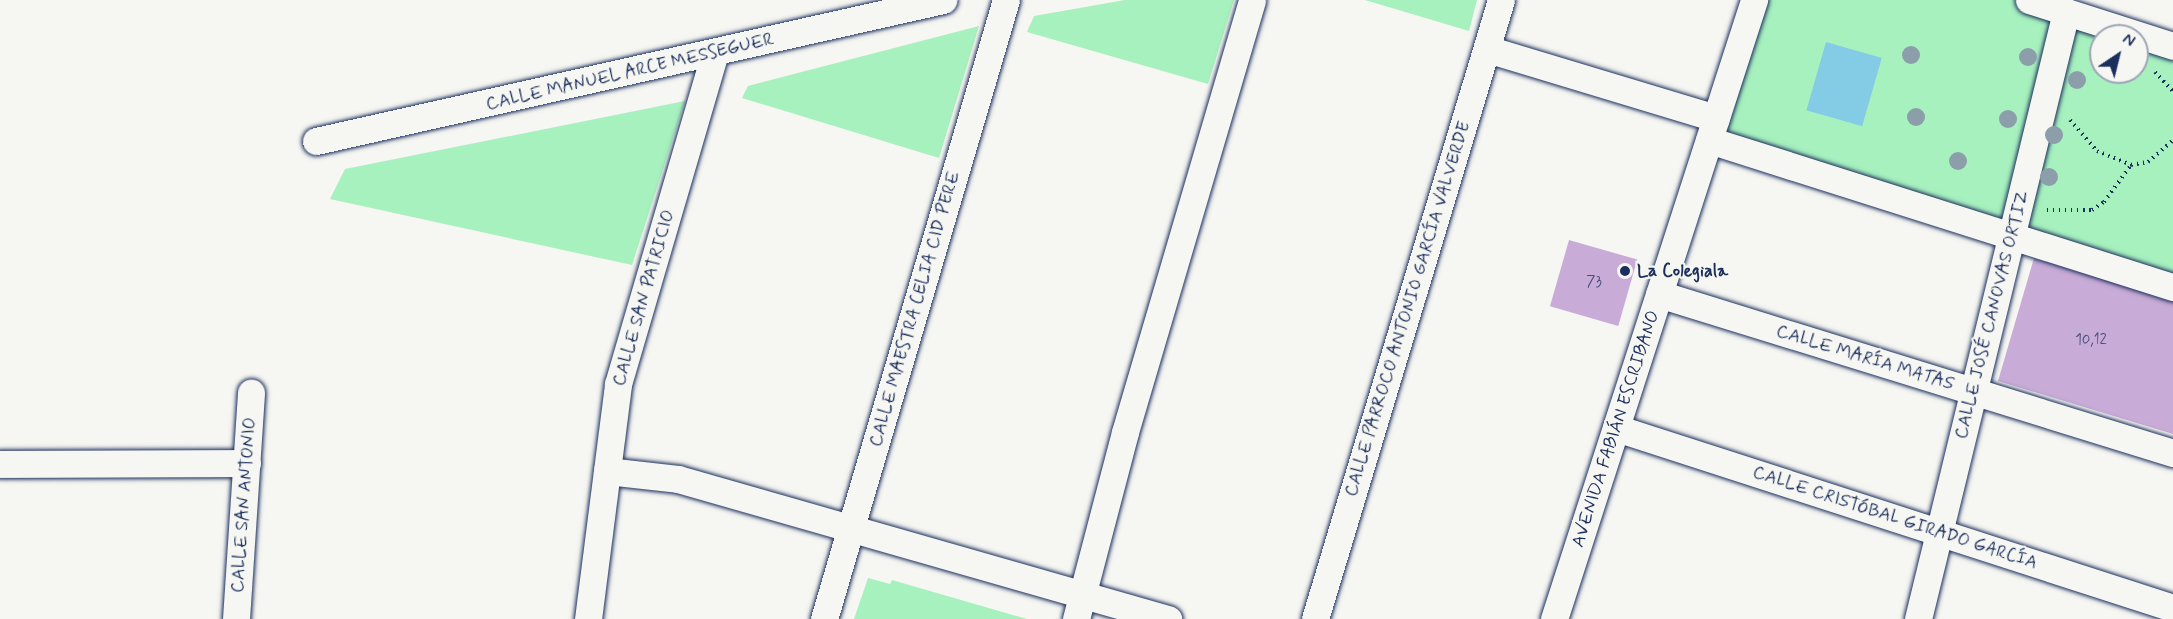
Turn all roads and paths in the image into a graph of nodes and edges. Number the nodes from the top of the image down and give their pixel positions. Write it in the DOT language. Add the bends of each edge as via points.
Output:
graph roads {
  1 [pos="943,0"];
  2 [pos="1006,0"];
  3 [pos="1252,0"];
  4 [pos="1501,0"];
  5 [pos="1754,0"];
  6 [pos="2029,0"];
  7 [pos="2066,12"];
  8 [pos="2173,46"];
  9 [pos="1487,49"];
  10 [pos="715,53"];
  11 [pos="2047,91"];
  12 [pos="1712,129"];
  13 [pos="2173,140"];
  14 [pos="316,141"];
  15 [pos="2131,165"];
  16 [pos="2018,210"];
  17 [pos="2011,236"];
  18 [pos="2173,287"];
  19 [pos="1659,294"];
  20 [pos="1973,391"];
  21 [pos="251,392"];
  22 [pos="1616,428"];
  23 [pos="2173,453"];
  24 [pos="246,463"];
  25 [pos="0,464"];
  26 [pos="607,471"];
  27 [pos="851,528"];
  28 [pos="1939,532"];
  29 [pos="1079,607"];
  30 [pos="2173,608"];
  31 [pos="236,619"];
  32 [pos="588,619"];
  33 [pos="824,619"];
  34 [pos="1168,619"];
  35 [pos="1315,619"];
  36 [pos="1554,619"];
  37 [pos="1918,619"];
  1 -- 10 [label="street, CALLE MANUEL ARCE MESSEGUER"];
  2 -- 27 [label="street, CALLE MAESTRA CELIA CID PERE"];
  3 -- 29 [label="street" via="1125,432"];
  4 -- 9 [label="street, CALLE PARROCO ANTONIO GARCÍA VALVERDE"];
  5 -- 12 [label="street, AVENIDA FABIÁN ESCRIBANO"];
  6 -- 7 [label="street"];
  7 -- 8 [label="street"];
  7 -- 11 [label="street, CALLE JOSÉ CANOVAS ORTIZ"];
  9 -- 12 [label="street"];
  9 -- 35 [label="street, CALLE PARROCO ANTONIO GARCÍA VALVERDE"];
  10 -- 14 [label="street, CALLE MANUEL ARCE MESSEGUER"];
  10 -- 26 [label="street, CALLE SAN PATRICIO" via="618,384"];
  11 -- 15 [label="path" via="2097,151"];
  11 -- 16 [label="street, CALLE JOSÉ CANOVAS ORTIZ"];
  12 -- 17 [label="street"];
  12 -- 19 [label="street, AVENIDA FABIÁN ESCRIBANO"];
  13 -- 15 [label="path" via="2148,162"];
  15 -- 16 [label="path" via="2104,202 2092,210"];
  16 -- 17 [label="street, CALLE JOSÉ CANOVAS ORTIZ"];
  17 -- 18 [label="street"];
  17 -- 20 [label="street, CALLE JOSÉ CANOVAS ORTIZ"];
  19 -- 20 [label="street, CALLE MARÍA MATAS"];
  19 -- 22 [label="street, AVENIDA FABIÁN ESCRIBANO"];
  20 -- 23 [label="street, CALLE MARÍA MATAS"];
  20 -- 28 [label="street, CALLE JOSÉ CANOVAS ORTIZ"];
  21 -- 24 [label="street, CALLE SAN ANTONIO"];
  22 -- 28 [label="street, CALLE CRISTÓBAL GIRADO GARCÍA"];
  22 -- 36 [label="street, AVENIDA FABIÁN ESCRIBANO"];
  24 -- 25 [label="street"];
  24 -- 31 [label="street, CALLE SAN ANTONIO"];
  26 -- 27 [label="street" via="678,479"];
  26 -- 32 [label="street, CALLE SAN PATRICIO"];
  27 -- 29 [label="street"];
  27 -- 33 [label="street, CALLE MAESTRA CELIA CID PERE"];
  28 -- 30 [label="street, CALLE CRISTÓBAL GIRADO GARCÍA"];
  28 -- 37 [label="street, CALLE JOSÉ CANOVAS ORTIZ"];
  29 -- 34 [label="street"];
}
